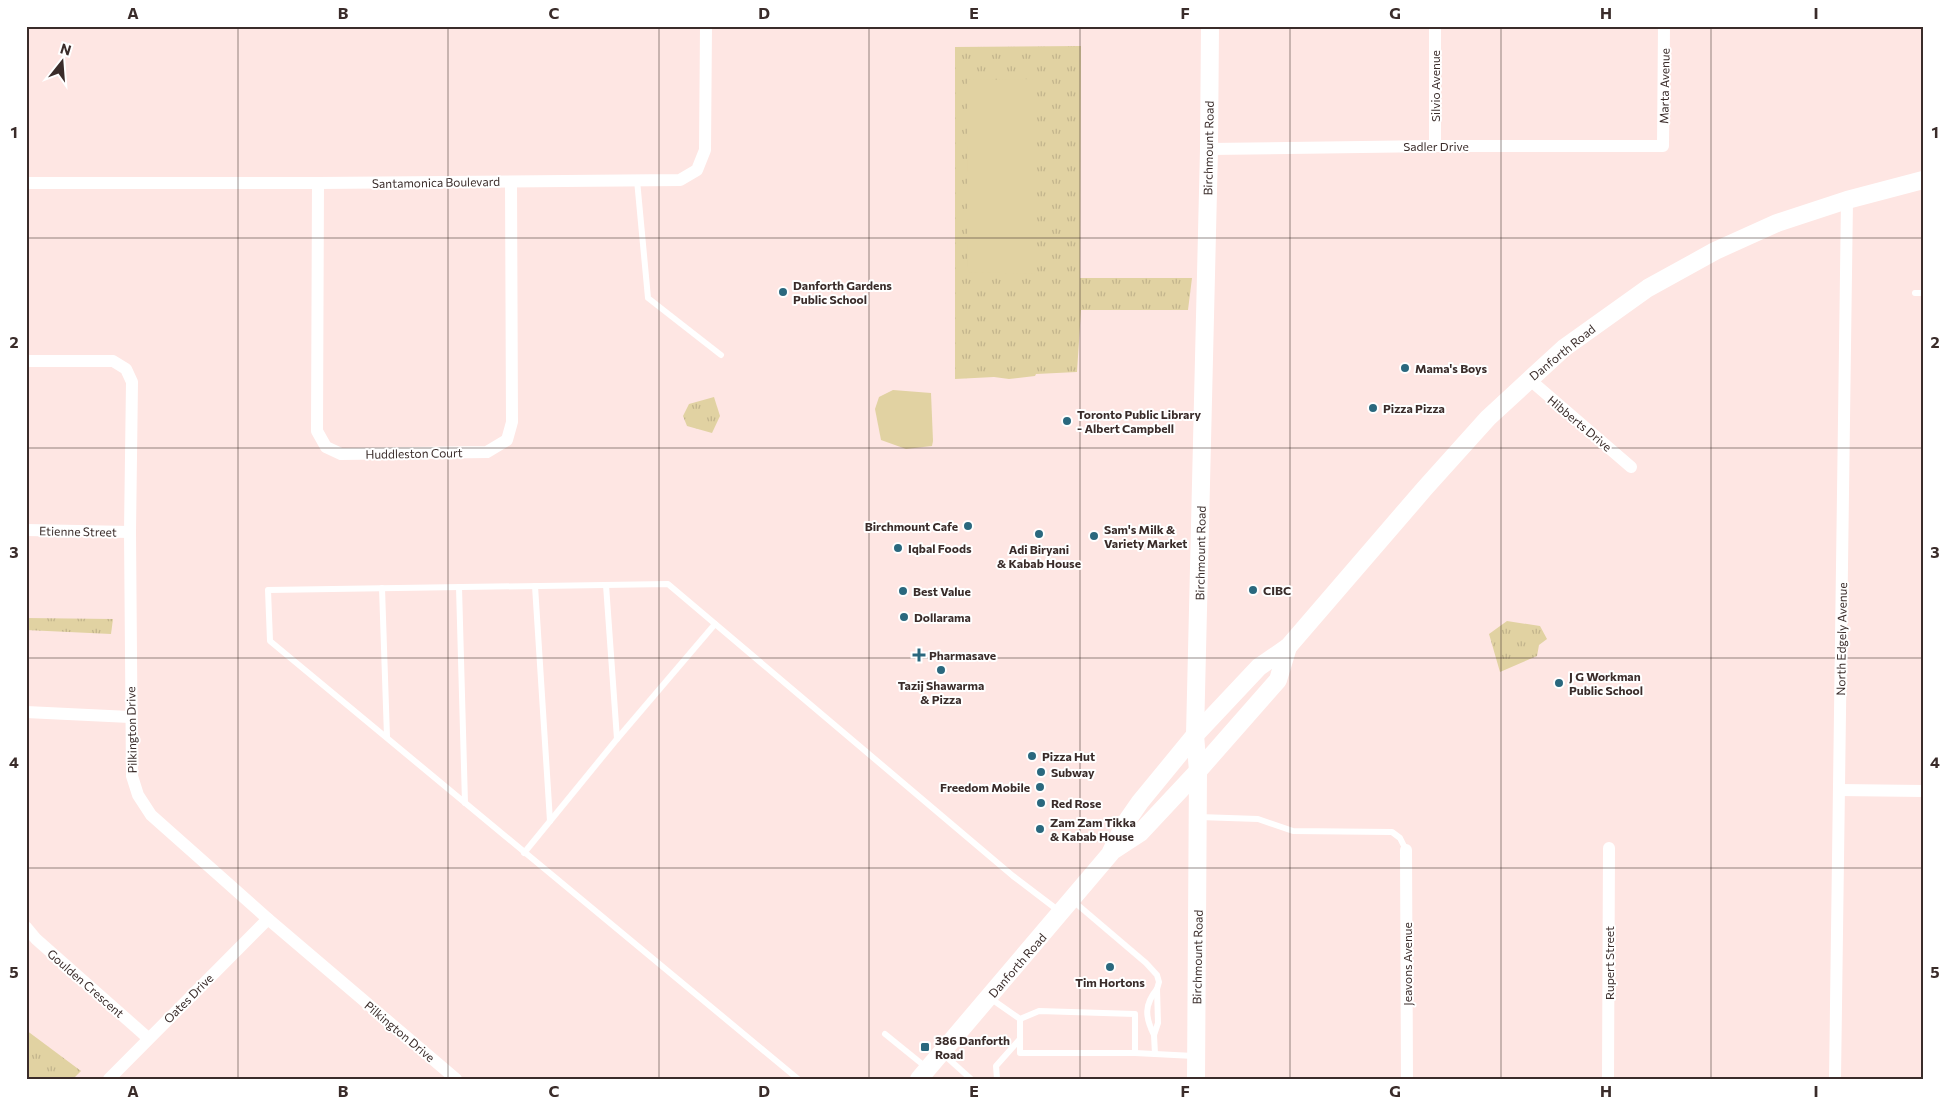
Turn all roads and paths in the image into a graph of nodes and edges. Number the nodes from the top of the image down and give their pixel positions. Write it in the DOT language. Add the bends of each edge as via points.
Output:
graph roads {
  1 [pos="706,26"];
  2 [pos="1210,26"];
  3 [pos="1435,26"];
  4 [pos="1664,26"];
  5 [pos="1435,146"];
  6 [pos="1663,146"];
  7 [pos="1209,149"];
  8 [pos="637,180"];
  9 [pos="1923,180"];
  10 [pos="511,182"];
  11 [pos="26,183"];
  12 [pos="318,183"];
  13 [pos="1847,200"];
  14 [pos="1915,293"];
  15 [pos="1923,293"];
  16 [pos="721,355"];
  17 [pos="26,361"];
  18 [pos="1529,378"];
  19 [pos="1631,467"];
  20 [pos="26,530"];
  21 [pos="130,532"];
  22 [pos="606,585"];
  23 [pos="535,586"];
  24 [pos="458,587"];
  25 [pos="382,588"];
  26 [pos="715,624"];
  27 [pos="1288,647"];
  28 [pos="26,712"];
  29 [pos="130,716"];
  30 [pos="1195,735"];
  31 [pos="387,737"];
  32 [pos="617,739"];
  33 [pos="1198,771"];
  34 [pos="1839,790"];
  35 [pos="1923,791"];
  36 [pos="464,803"];
  37 [pos="1198,817"];
  38 [pos="550,821"];
  39 [pos="1609,848"];
  40 [pos="1114,850"];
  41 [pos="1406,850"];
  42 [pos="524,853"];
  43 [pos="1066,906"];
  44 [pos="268,919"];
  45 [pos="26,927"];
  46 [pos="989,997"];
  47 [pos="1020,1019"];
  48 [pos="885,1034"];
  49 [pos="148,1038"];
  50 [pos="1020,1039"];
  51 [pos="941,1052"];
  52 [pos="1135,1053"];
  53 [pos="1155,1054"];
  54 [pos="1196,1056"];
  55 [pos="923,1074"];
  56 [pos="109,1079"];
  57 [pos="456,1079"];
  58 [pos="798,1079"];
  59 [pos="971,1079"];
  60 [pos="997,1079"];
  61 [pos="1196,1079"];
  62 [pos="1407,1079"];
  63 [pos="1608,1079"];
  64 [pos="1835,1079"];
  1 -- 8 [label="street, Santamonica Boulevard" via="705,150 697,170 680,180"];
  2 -- 7 [label="main road, Birchmount Road"];
  3 -- 5 [label="street, Silvio Avenue"];
  4 -- 6 [label="street, Marta Avenue"];
  5 -- 6 [label="street, Sadler Drive"];
  5 -- 7 [label="street, Sadler Drive"];
  7 -- 30 [label="main road, Birchmount Road"];
  8 -- 10 [label="street, Santamonica Boulevard"];
  8 -- 16 [label="lane" via="648,298"];
  9 -- 13 [label="main road, Danforth Road"];
  10 -- 12 [label="street, Santamonica Boulevard"];
  10 -- 12 [label="street, Huddleston Court" via="512,422 507,440 487,452 341,454 326,447 317,431"];
  11 -- 12 [label="street, Santamonica Boulevard"];
  13 -- 18 [label="main road, Danforth Road" via="1770,226 1715,251 1648,288 1586,331"];
  13 -- 34 [label="street, North Edgely Avenue"];
  14 -- 15 [label="lane"];
  17 -- 21 [label="street, Pilkington Drive" via="113,361 126,369 132,382"];
  18 -- 19 [label="street, Hibberts Drive"];
  18 -- 27 [label="main road, Danforth Road" via="1431,481"];
  20 -- 21 [label="street, Etienne Street"];
  21 -- 29 [label="street, Pilkington Drive"];
  22 -- 23 [label="lane"];
  22 -- 26 [label="lane" via="668,584"];
  22 -- 32 [label="lane"];
  23 -- 24 [label="lane"];
  23 -- 38 [label="lane"];
  24 -- 25 [label="lane"];
  24 -- 36 [label="lane"];
  25 -- 31 [label="lane"];
  25 -- 31 [label="lane" via="268,590 270,641"];
  26 -- 32 [label="lane"];
  26 -- 43 [label="lane" via="1013,876"];
  27 -- 30 [label="main road, Danforth Road" via="1259,667"];
  27 -- 33 [label="main road, Danforth Road" via="1278,680"];
  28 -- 29 [label="street"];
  29 -- 44 [label="street, Pilkington Drive" via="132,776 138,795 151,815"];
  30 -- 33 [label="main road, Birchmount Road"];
  30 -- 40 [label="main road, Danforth Road" via="1140,802 1124,825"];
  31 -- 36 [label="lane"];
  32 -- 38 [label="lane"];
  33 -- 37 [label="main road, Birchmount Road"];
  33 -- 40 [label="main road, Danforth Road" via="1140,834"];
  34 -- 35 [label="street"];
  34 -- 64 [label="street, North Edgely Avenue"];
  36 -- 42 [label="lane"];
  37 -- 41 [label="lane" via="1258,819 1294,831 1392,832 1400,838"];
  37 -- 54 [label="main road, Birchmount Road"];
  38 -- 42 [label="lane"];
  39 -- 63 [label="street, Rupert Street"];
  40 -- 43 [label="main road, Danforth Road"];
  41 -- 62 [label="street, Jeavons Avenue"];
  42 -- 58 [label="lane"];
  43 -- 46 [label="main road, Danforth Road"];
  43 -- 53 [label="lane" via="1146,963 1157,975"];
  44 -- 49 [label="street, Oates Drive"];
  44 -- 57 [label="street, Pilkington Drive"];
  45 -- 49 [label="street, Goulden Crescent"];
  46 -- 47 [label="lane"];
  46 -- 51 [label="main road, Danforth Road"];
  47 -- 50 [label="lane"];
  47 -- 52 [label="lane" via="1039,1011 1135,1014"];
  48 -- 55 [label="lane"];
  49 -- 56 [label="street, Oates Drive"];
  50 -- 52 [label="lane" via="1020,1053"];
  50 -- 60 [label="lane" via="996,1066"];
  51 -- 55 [label="main road, Danforth Road"];
  51 -- 59 [label="lane"];
  52 -- 53 [label="lane"];
  53 -- 54 [label="lane"];
  54 -- 61 [label="main road, Birchmount Road"];
}
